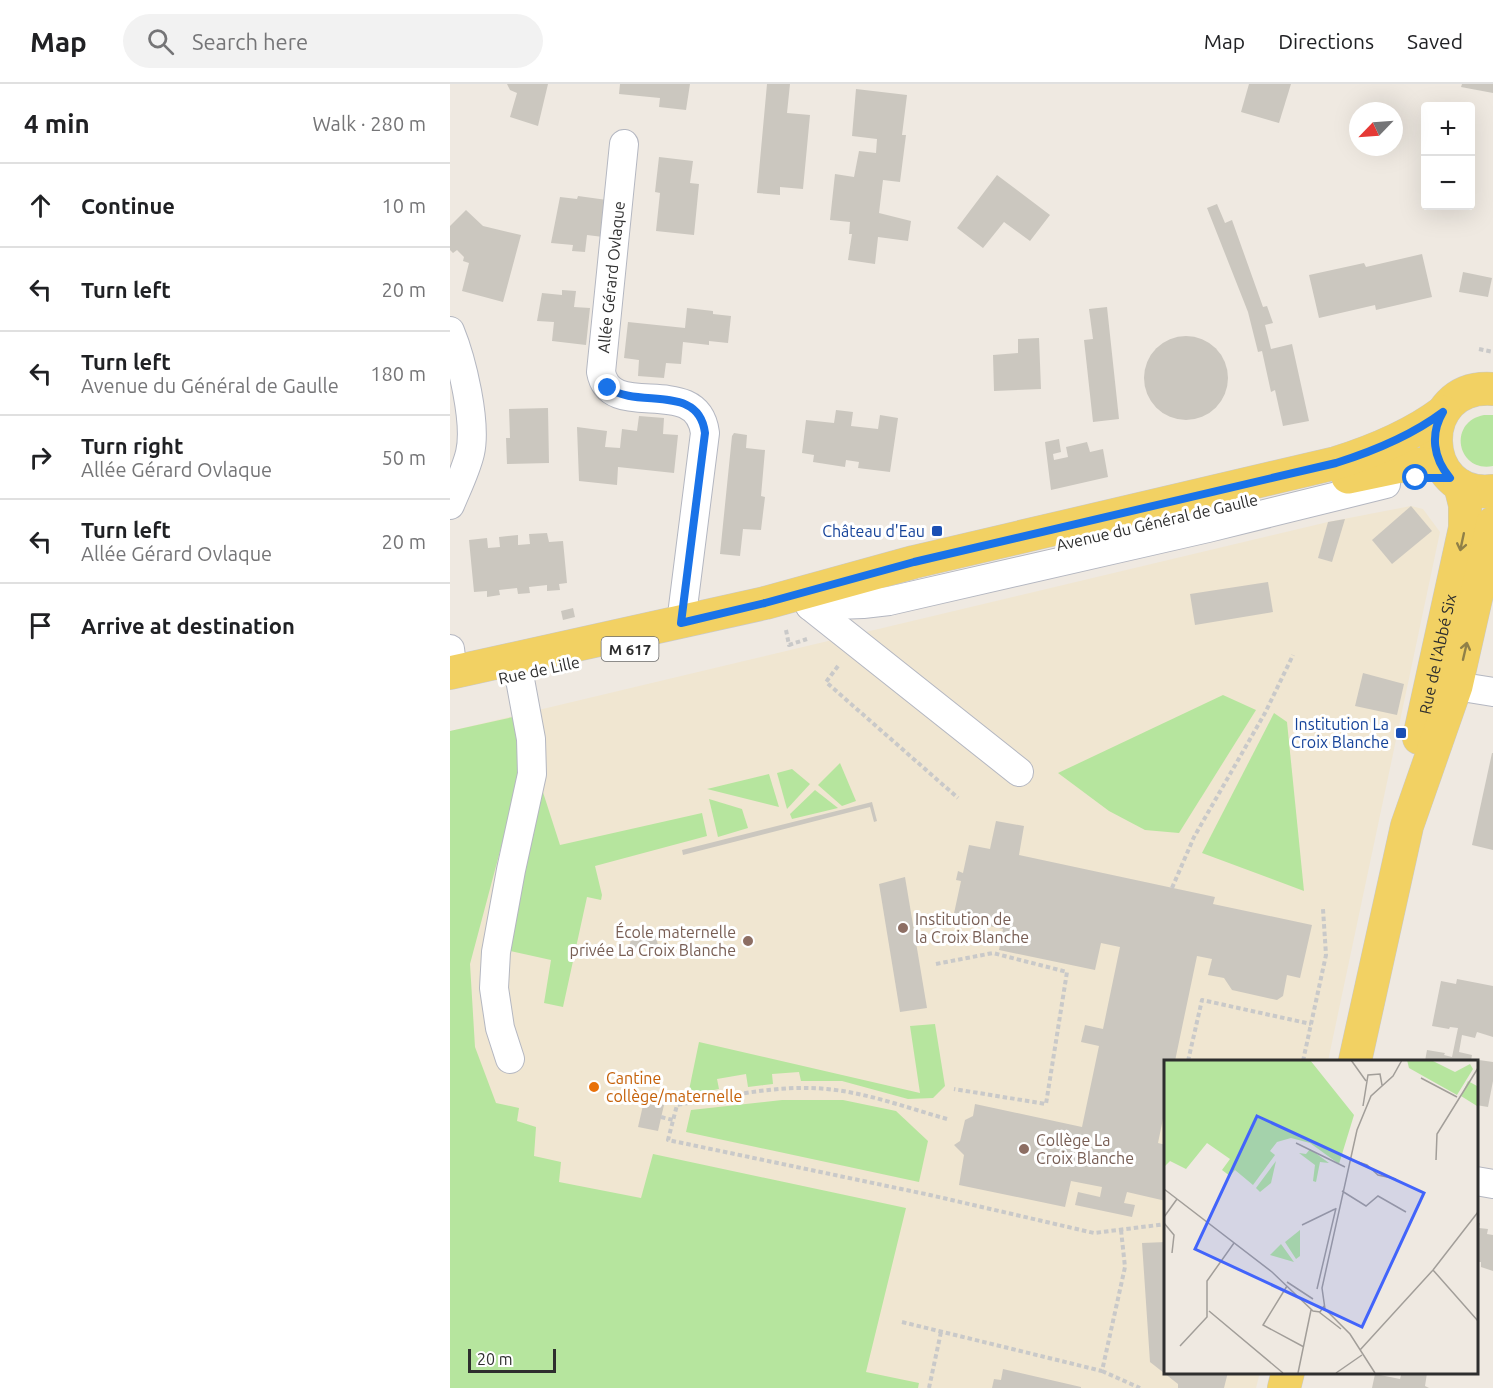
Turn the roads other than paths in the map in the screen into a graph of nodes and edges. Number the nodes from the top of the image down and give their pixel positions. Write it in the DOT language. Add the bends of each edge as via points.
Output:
graph roads {
  1 [pos="624,144"];
  2 [pos="450,331"];
  3 [pos="1486,357"];
  4 [pos="1483,390"];
  5 [pos="1443,412"];
  6 [pos="1451,476"];
  7 [pos="1493,491"];
  8 [pos="450,505"];
  9 [pos="1493,523"];
  10 [pos="873,588"];
  11 [pos="802,619"];
  12 [pos="681,623"];
  13 [pos="451,671"];
  14 [pos="519,674"];
  15 [pos="1456,686"];
  16 [pos="1493,692"];
  17 [pos="1019,772"];
  18 [pos="1407,826"];
  19 [pos="510,1059"];
  20 [pos="1355,1060"];
  21 [pos="1478,1180"];
  22 [pos="1493,1184"];
  23 [pos="1288,1373"];
  24 [pos="1284,1388"];
  1 -- 12 [label="street, Allée Gérard Ovlaque" via="601,372 603,382 615,393 683,402 699,413 704,423"];
  2 -- 8 [label="street" via="465,375 472,438 470,454"];
  3 -- 4 [label="main road, Avenue du Général de Gaulle"];
  4 -- 5 [label="main road, Avenue du Général de Gaulle" via="1456,398"];
  5 -- 6 [label="main road, Rue de l'Abbé Six" via="1435,436 1436,451"];
  5 -- 12 [label="main road, Avenue du Général de Gaulle / M 617" via="1412,433 1336,463 914,562"];
  6 -- 7 [label="main road, Avenue du Général de Gaulle" via="1477,491"];
  6 -- 10 [label="main road, Avenue du Général de Gaulle / M 617" via="1419,464 1374,471"];
  6 -- 11 [label="street" via="1383,485"];
  6 -- 18 [label="main road, Rue de l'Abbé Six, one-way" via="1465,505 1465,528 1419,734"];
  15 -- 9 [label="main road, Rue de l'Abbé Six, one-way"];
  10 -- 11 [label="main road, Rue de Lille / M 617"];
  11 -- 14 [label="main road, Rue de Lille / M 617"];
  11 -- 17 [label="street"];
  12 -- 13 [label="main road, Avenue du Général de Gaulle / M 617"];
  13 -- 14 [label="main road, Rue de Lille / M 617"];
  14 -- 19 [label="street" via="531,739 532,774 496,952 494,988"];
  15 -- 16 [label="street"];
  15 -- 18 [label="main road, Rue de l'Abbé Six"];
  18 -- 20 [label="main road, Rue de l'Abbé Six"];
  21 -- 22 [label="street"];
  23 -- 24 [label="main road"];
}
